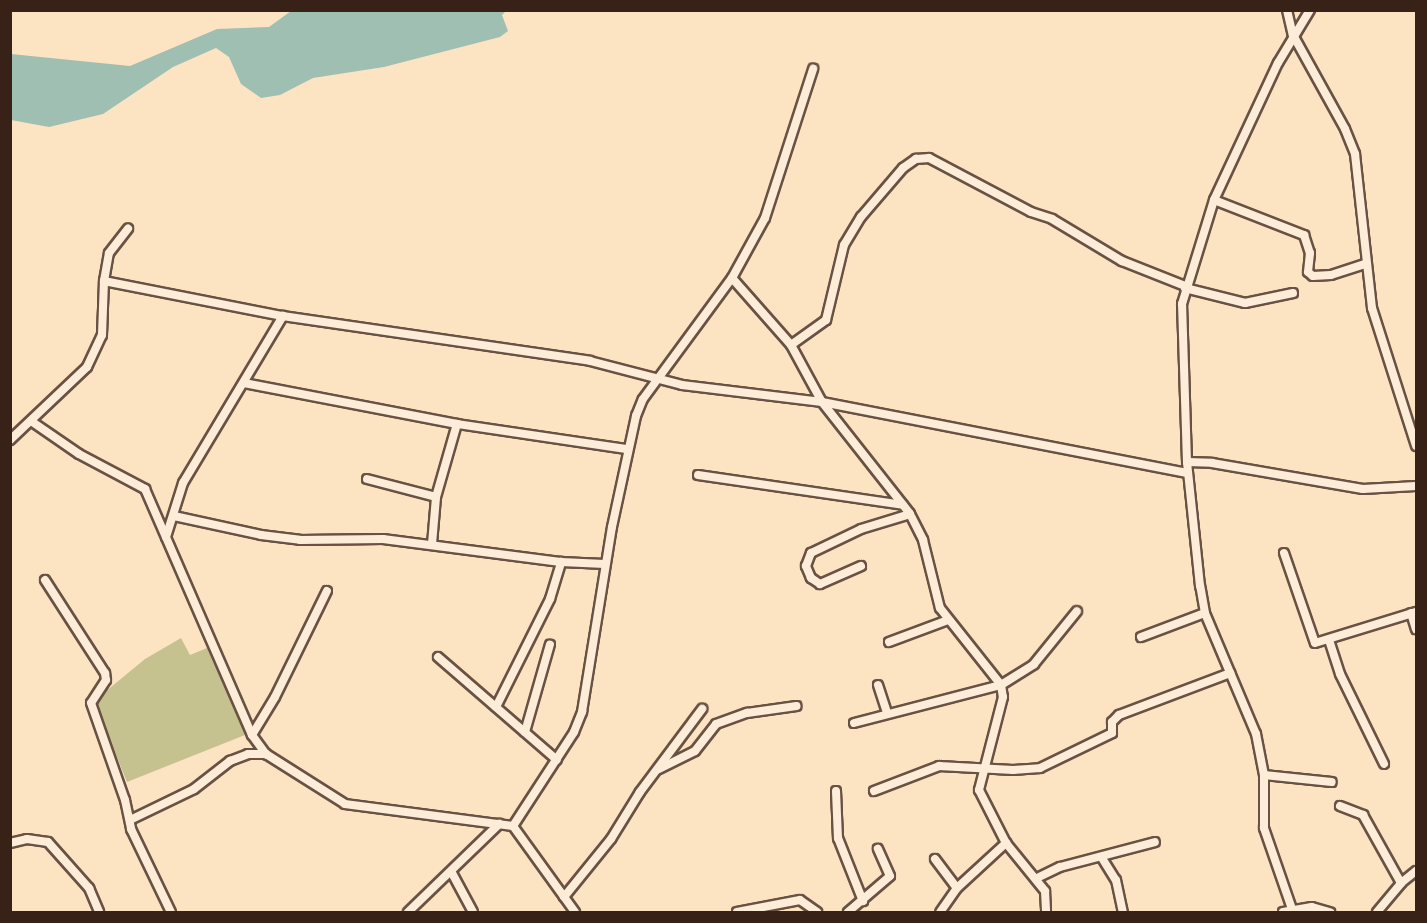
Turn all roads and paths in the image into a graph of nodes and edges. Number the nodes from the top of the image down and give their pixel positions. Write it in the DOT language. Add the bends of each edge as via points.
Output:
graph roads {
  1 [pos="1287,10"];
  2 [pos="1310,10"];
  3 [pos="1293,35"];
  4 [pos="813,69"];
  5 [pos="1214,200"];
  6 [pos="128,229"];
  7 [pos="1365,264"];
  8 [pos="732,278"];
  9 [pos="104,281"];
  10 [pos="1185,287"];
  11 [pos="1293,294"];
  12 [pos="283,316"];
  13 [pos="791,345"];
  14 [pos="658,378"];
  15 [pos="244,383"];
  16 [pos="822,402"];
  17 [pos="32,421"];
  18 [pos="457,424"];
  19 [pos="10,440"];
  20 [pos="1416,446"];
  21 [pos="627,449"];
  22 [pos="1186,462"];
  23 [pos="1187,473"];
  24 [pos="698,475"];
  25 [pos="367,479"];
  26 [pos="1416,486"];
  27 [pos="436,497"];
  28 [pos="903,505"];
  29 [pos="910,514"];
  30 [pos="174,516"];
  31 [pos="166,537"];
  32 [pos="432,544"];
  33 [pos="1284,553"];
  34 [pos="561,562"];
  35 [pos="605,564"];
  36 [pos="861,566"];
  37 [pos="45,580"];
  38 [pos="327,591"];
  39 [pos="1077,611"];
  40 [pos="1205,613"];
  41 [pos="1414,613"];
  42 [pos="948,620"];
  43 [pos="1416,629"];
  44 [pos="1141,637"];
  45 [pos="1329,640"];
  46 [pos="889,642"];
  47 [pos="550,644"];
  48 [pos="438,657"];
  49 [pos="1230,673"];
  50 [pos="878,685"];
  51 [pos="1001,685"];
  52 [pos="797,706"];
  53 [pos="496,707"];
  54 [pos="702,709"];
  55 [pos="887,713"];
  56 [pos="854,723"];
  57 [pos="525,732"];
  58 [pos="252,735"];
  59 [pos="266,754"];
  60 [pos="557,760"];
  61 [pos="1384,764"];
  62 [pos="983,766"];
  63 [pos="659,769"];
  64 [pos="1264,775"];
  65 [pos="1332,782"];
  66 [pos="836,791"];
  67 [pos="874,791"];
  68 [pos="1340,806"];
  69 [pos="130,820"];
  70 [pos="499,825"];
  71 [pos="513,826"];
  72 [pos="1155,842"];
  73 [pos="10,843"];
  74 [pos="1006,843"];
  75 [pos="878,849"];
  76 [pos="1102,858"];
  77 [pos="935,859"];
  78 [pos="1416,871"];
  79 [pos="452,873"];
  80 [pos="1037,878"];
  81 [pos="1401,883"];
  82 [pos="957,888"];
  83 [pos="564,897"];
  84 [pos="863,901"];
  85 [pos="774,909"];
  86 [pos="1292,909"];
  87 [pos="413,911"];
  88 [pos="99,912"];
  89 [pos="171,912"];
  90 [pos="472,912"];
  91 [pos="576,912"];
  92 [pos="737,912"];
  93 [pos="817,912"];
  94 [pos="848,912"];
  95 [pos="940,912"];
  96 [pos="1046,912"];
  97 [pos="1123,912"];
  98 [pos="1283,912"];
  99 [pos="1330,912"];
  100 [pos="1377,912"];
  1 -- 3 [label="street"];
  2 -- 3 [label="street"];
  3 -- 5 [label="street"];
  3 -- 7 [label="street" via="1350,140"];
  4 -- 8 [label="street" via="765,218"];
  5 -- 7 [label="street" via="1304,235 1310,253 1308,272 1313,276 1331,275"];
  5 -- 10 [label="street"];
  6 -- 9 [label="street" via="109,253"];
  7 -- 20 [label="street" via="1377,329"];
  8 -- 13 [label="street"];
  8 -- 14 [label="street"];
  9 -- 12 [label="street"];
  9 -- 17 [label="street" via="102,335 87,367"];
  10 -- 11 [label="street" via="1245,303"];
  10 -- 13 [label="street" via="1122,261 1052,219 1031,212 929,158 916,159 903,168 861,217 844,245 826,320"];
  10 -- 22 [label="street"];
  12 -- 14 [label="street" via="590,361"];
  12 -- 15 [label="street"];
  13 -- 16 [label="street"];
  14 -- 16 [label="street"];
  14 -- 21 [label="street" via="636,416"];
  15 -- 18 [label="street"];
  15 -- 30 [label="street" via="183,483"];
  16 -- 23 [label="street"];
  16 -- 28 [label="street"];
  17 -- 19 [label="street"];
  17 -- 31 [label="street" via="79,454 141,484"];
  18 -- 21 [label="street"];
  18 -- 27 [label="street"];
  21 -- 35 [label="street"];
  22 -- 23 [label="street"];
  22 -- 26 [label="street" via="1354,488"];
  23 -- 40 [label="street" via="1194,555"];
  24 -- 28 [label="street"];
  25 -- 27 [label="street"];
  27 -- 32 [label="street"];
  28 -- 29 [label="street"];
  29 -- 36 [label="street" via="861,529 811,553 806,566 811,578 820,584"];
  29 -- 42 [label="street" via="923,540 935,596"];
  30 -- 31 [label="street"];
  30 -- 32 [label="street" via="261,536"];
  31 -- 58 [label="street"];
  32 -- 34 [label="street"];
  33 -- 45 [label="street" via="1311,639 1314,643"];
  34 -- 35 [label="street"];
  34 -- 53 [label="street" via="550,599"];
  35 -- 60 [label="street" via="582,712"];
  37 -- 69 [label="street" via="105,673 106,680 91,703"];
  38 -- 58 [label="street" via="302,646"];
  39 -- 51 [label="street" via="1034,664"];
  40 -- 44 [label="street"];
  40 -- 49 [label="street"];
  41 -- 43 [label="street"];
  41 -- 45 [label="street"];
  42 -- 46 [label="street"];
  42 -- 51 [label="street"];
  45 -- 61 [label="street" via="1340,674"];
  47 -- 57 [label="street"];
  48 -- 53 [label="street"];
  49 -- 62 [label="street" via="1119,715 1112,722 1112,734 1040,768"];
  49 -- 64 [label="street" via="1256,734"];
  50 -- 55 [label="street"];
  51 -- 55 [label="street"];
  51 -- 62 [label="street" via="1003,697"];
  52 -- 63 [label="street" via="747,713 716,724 695,752"];
  53 -- 57 [label="street"];
  54 -- 63 [label="street"];
  55 -- 56 [label="street"];
  57 -- 60 [label="street"];
  58 -- 59 [label="street"];
  59 -- 69 [label="street" via="248,754 230,761 194,789"];
  59 -- 70 [label="street" via="345,804"];
  60 -- 71 [label="street"];
  62 -- 67 [label="street" via="939,766"];
  62 -- 74 [label="street" via="979,790"];
  63 -- 83 [label="street" via="611,839"];
  64 -- 65 [label="street"];
  64 -- 86 [label="street" via="1264,828"];
  66 -- 84 [label="street" via="838,838"];
  68 -- 81 [label="street" via="1363,815"];
  69 -- 89 [label="street" via="130,829"];
  70 -- 71 [label="street"];
  70 -- 79 [label="street"];
  71 -- 83 [label="street"];
  72 -- 76 [label="street"];
  73 -- 88 [label="street" via="27,839 48,842 85,882"];
  74 -- 80 [label="street"];
  74 -- 82 [label="street"];
  75 -- 84 [label="street" via="890,876"];
  76 -- 80 [label="street" via="1060,867"];
  76 -- 97 [label="street" via="1116,880"];
  77 -- 82 [label="street"];
  78 -- 81 [label="street"];
  79 -- 87 [label="street"];
  79 -- 90 [label="street"];
  80 -- 96 [label="street" via="1045,891"];
  81 -- 100 [label="street"];
  82 -- 95 [label="street"];
  83 -- 91 [label="street"];
  84 -- 94 [label="street"];
  85 -- 92 [label="street"];
  85 -- 93 [label="street" via="800,900"];
  86 -- 98 [label="street"];
  86 -- 99 [label="street" via="1312,907"];
}
